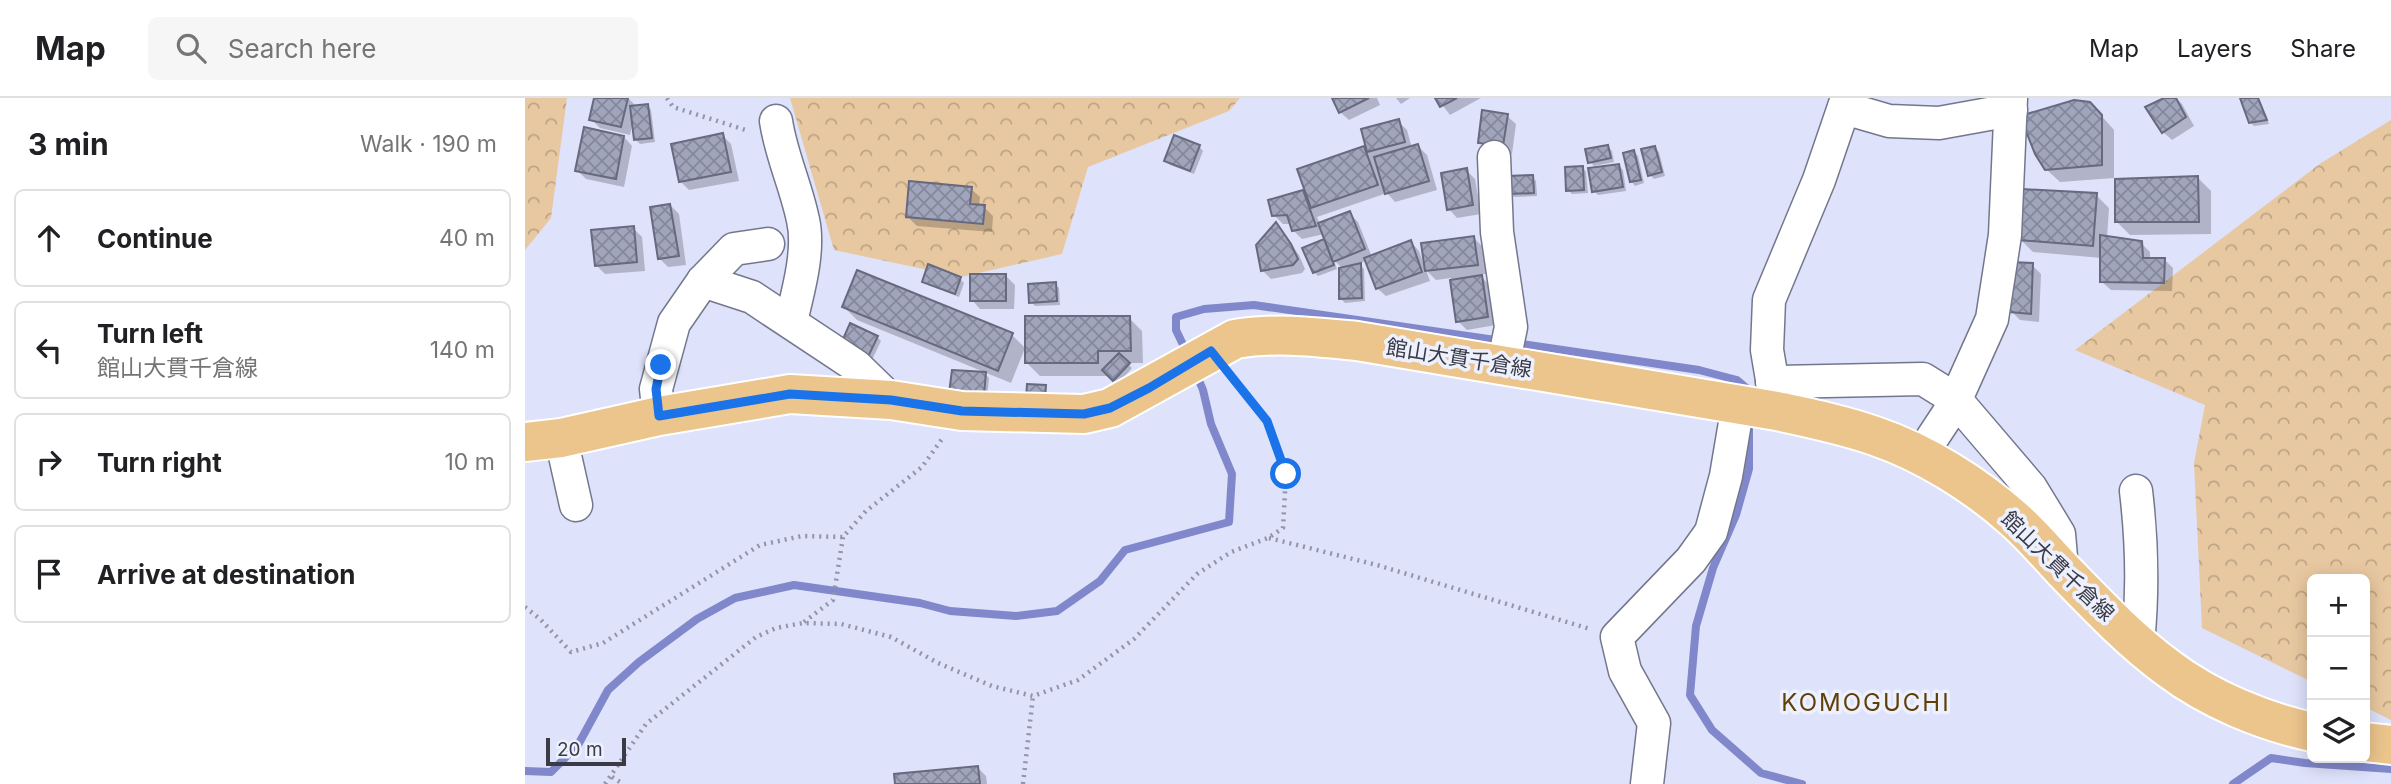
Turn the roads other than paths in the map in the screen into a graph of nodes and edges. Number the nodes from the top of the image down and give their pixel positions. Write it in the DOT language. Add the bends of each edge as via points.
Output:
graph roads {
  1 [pos="1845,103"];
  2 [pos="2011,104"];
  3 [pos="778,131"];
  4 [pos="1494,157"];
  5 [pos="768,244"];
  6 [pos="703,281"];
  7 [pos="791,321"];
  8 [pos="1503,366"];
  9 [pos="1775,397"];
  10 [pos="1955,399"];
  11 [pos="891,400"];
  12 [pos="1738,405"];
  13 [pos="659,416"];
  14 [pos="543,440"];
  15 [pos="1921,455"];
  16 [pos="2136,491"];
  17 [pos="576,505"];
  18 [pos="2062,569"];
  19 [pos="2138,643"];
  20 [pos="2307,730"];
  21 [pos="2370,743"];
  22 [pos="2391,745"];
  23 [pos="1647,784"];
  1 -- 2 [label="street" via="1889,121 1939,123"];
  1 -- 9 [label="street" via="1769,300 1767,350"];
  2 -- 10 [label="street" via="2005,236 1992,319"];
  3 -- 7 [label="street" via="804,222 803,272"];
  4 -- 8 [label="street" via="1497,232 1511,327"];
  5 -- 6 [label="street" via="734,248"];
  6 -- 7 [label="street" via="752,297"];
  6 -- 13 [label="street" via="674,323 656,389"];
  7 -- 11 [label="street" via="856,366"];
  8 -- 11 [label="main road, 館山大貫千倉線" via="1357,341 1258,335 1235,339 1110,408 1084,414 962,411"];
  8 -- 12 [label="main road, 館山大貫千倉線"];
  9 -- 10 [label="street" via="1923,379"];
  9 -- 12 [label="main road, 館山大貫千倉線"];
  9 -- 15 [label="main road, 館山大貫千倉線"];
  10 -- 15 [label="street"];
  10 -- 18 [label="street" via="2031,488 2059,534"];
  11 -- 13 [label="main road, 館山大貫千倉線" via="790,394"];
  12 -- 23 [label="street" via="1711,532 1691,560 1617,637 1625,671 1654,723"];
  13 -- 14 [label="main road, 館山大貫千倉線"];
  14 -- 17 [label="street"];
  15 -- 18 [label="main road, 館山大貫千倉線" via="2014,519"];
  16 -- 19 [label="street" via="2142,606"];
  18 -- 19 [label="main road, 館山大貫千倉線"];
  19 -- 20 [label="main road, 館山大貫千倉線" via="2213,696"];
  21 -- 22 [label="main road"];
}
